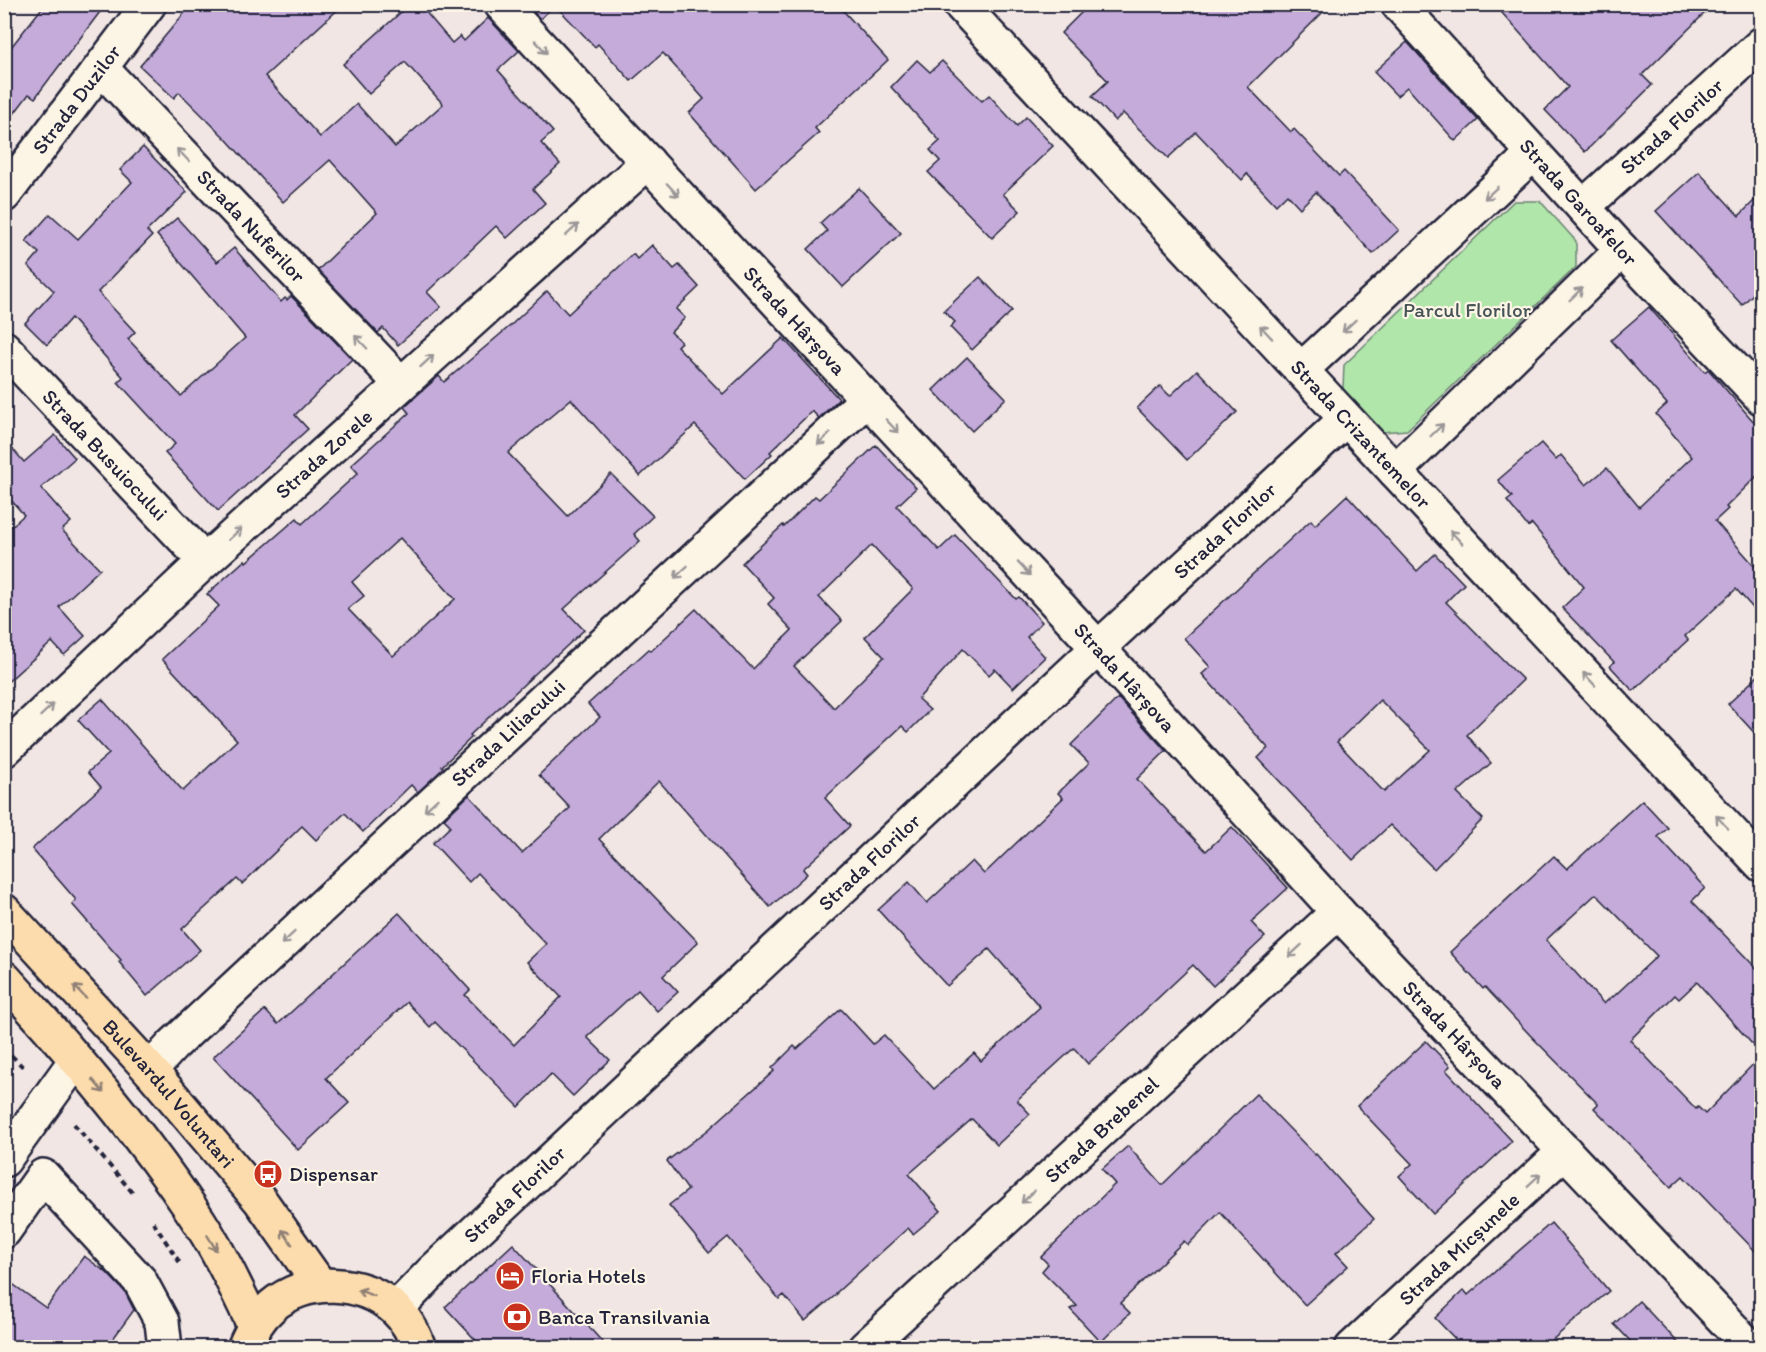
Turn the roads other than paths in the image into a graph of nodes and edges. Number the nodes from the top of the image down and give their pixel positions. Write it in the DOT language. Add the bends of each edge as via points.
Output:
graph roads {
  1 [pos="148,4"];
  2 [pos="501,4"];
  3 [pos="960,4"];
  4 [pos="1398,4"];
  5 [pos="1761,44"];
  6 [pos="101,68"];
  7 [pos="1534,153"];
  8 [pos="648,162"];
  9 [pos="4,195"];
  10 [pos="1583,207"];
  11 [pos="1622,250"];
  12 [pos="4,348"];
  13 [pos="1301,370"];
  14 [pos="401,384"];
  15 [pos="1761,398"];
  16 [pos="867,399"];
  17 [pos="1346,419"];
  18 [pos="1395,471"];
  19 [pos="205,561"];
  20 [pos="1098,648"];
  21 [pos="4,750"];
  22 [pos="1761,865"];
  23 [pos="4,910"];
  24 [pos="1338,912"];
  25 [pos="4,978"];
  26 [pos="76,1060"];
  27 [pos="150,1070"];
  28 [pos="1565,1151"];
  29 [pos="4,1160"];
  30 [pos="4,1231"];
  31 [pos="320,1285"];
  32 [pos="396,1310"];
  33 [pos="249,1336"];
  34 [pos="165,1347"];
  35 [pos="419,1347"];
  36 [pos="865,1347"];
  37 [pos="1352,1347"];
  38 [pos="1751,1347"];
  1 -- 6 [label="street, Strada Duzilor"];
  2 -- 8 [label="street, Strada Hârșova, one-way"];
  13 -- 3 [label="street, Strada Crizantemelor, one-way"];
  4 -- 7 [label="street, Strada Garoafelor"];
  5 -- 10 [label="street, Strada Florilor"];
  6 -- 9 [label="street, Strada Duzilor"];
  14 -- 6 [label="street, Strada Nuferilor, one-way"];
  7 -- 10 [label="street, Strada Garoafelor"];
  7 -- 13 [label="street, one-way"];
  14 -- 8 [label="street, Strada Zorele, one-way"];
  8 -- 16 [label="street, Strada Hârșova, one-way"];
  10 -- 11 [label="street, Strada Garoafelor"];
  11 -- 15 [label="street, Strada Garoafelor"];
  18 -- 11 [label="street, one-way"];
  12 -- 19 [label="street, Strada Busuiocului"];
  13 -- 17 [label="street, Strada Crizantemelor"];
  19 -- 14 [label="street, Strada Zorele, one-way"];
  16 -- 20 [label="street, Strada Hârșova, one-way"];
  16 -- 27 [label="street, Strada Liliacului, one-way"];
  17 -- 18 [label="street, Strada Crizantemelor"];
  17 -- 20 [label="street, Strada Florilor"];
  22 -- 18 [label="street, Strada Crizantemelor, one-way"];
  21 -- 19 [label="street, Strada Zorele, one-way"];
  20 -- 24 [label="street, Strada Hârșova"];
  20 -- 32 [label="street, Strada Florilor" via="442,1262"];
  27 -- 23 [label="highway, Bulevardul Voluntari, one-way"];
  24 -- 28 [label="street, Strada Hârșova"];
  24 -- 36 [label="street, Strada Brebenel, one-way"];
  25 -- 26 [label="highway"];
  26 -- 29 [label="street"];
  26 -- 33 [label="highway, one-way" via="192,1209 226,1267"];
  31 -- 27 [label="highway, Bulevardul Voluntari, one-way" via="260,1200"];
  37 -- 28 [label="street, Strada Micșunele, one-way"];
  28 -- 38 [label="street, Strada Hârșova"];
  30 -- 34 [label="street" via="43,1176 140,1281 162,1322"];
  32 -- 31 [label="highway, one-way" via="374,1294 348,1286"];
  31 -- 33 [label="highway" via="295,1292 273,1306"];
  32 -- 35 [label="highway" via="414,1333"];
}
